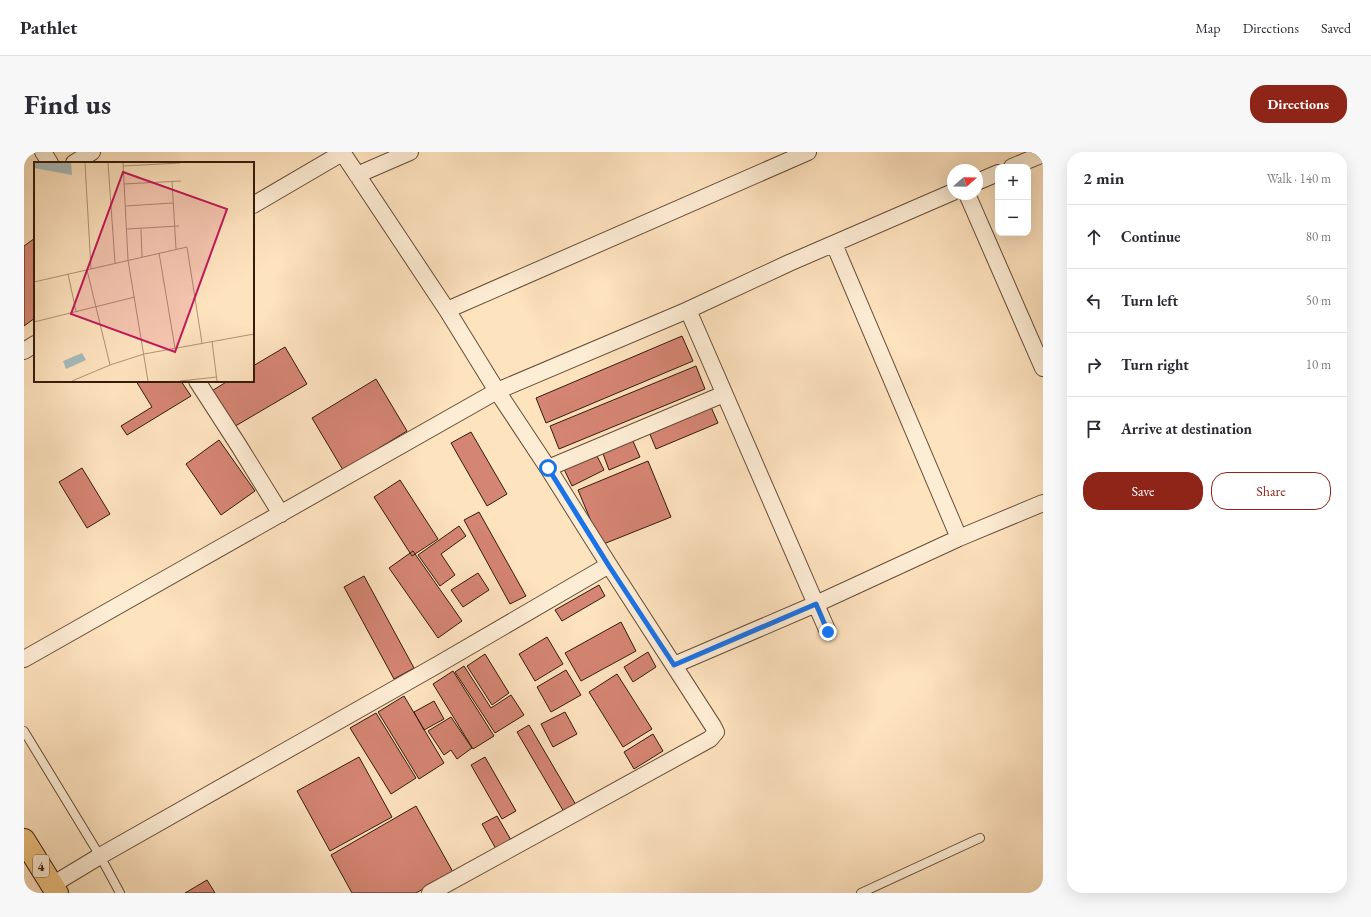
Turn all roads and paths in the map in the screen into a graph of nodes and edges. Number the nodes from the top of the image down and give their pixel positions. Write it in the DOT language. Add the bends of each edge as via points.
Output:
graph roads {
  1 [pos="43,152"];
  2 [pos="92,152"];
  3 [pos="342,152"];
  4 [pos="410,152"];
  5 [pos="808,152"];
  6 [pos="1043,154"];
  7 [pos="49,162"];
  8 [pos="76,162"];
  9 [pos="1019,164"];
  10 [pos="995,174"];
  11 [pos="357,175"];
  12 [pos="983,179"];
  13 [pos="947,195"];
  14 [pos="970,200"];
  15 [pos="254,204"];
  16 [pos="834,244"];
  17 [pos="447,310"];
  18 [pos="688,310"];
  19 [pos="34,345"];
  20 [pos="24,351"];
  21 [pos="1043,368"];
  22 [pos="198,382"];
  23 [pos="497,390"];
  24 [pos="724,394"];
  25 [pos="548,468"];
  26 [pos="1043,503"];
  27 [pos="281,514"];
  28 [pos="959,538"];
  29 [pos="609,566"];
  30 [pos="816,604"];
  31 [pos="828,632"];
  32 [pos="24,659"];
  33 [pos="674,665"];
  34 [pos="24,732"];
  35 [pos="980,838"];
  36 [pos="24,840"];
  37 [pos="100,856"];
  38 [pos="55,889"];
  39 [pos="120,893"];
  40 [pos="430,893"];
  41 [pos="861,893"];
  1 -- 7 [label="street"];
  2 -- 8 [label="street"];
  3 -- 11 [label="street"];
  3 -- 15 [label="street"];
  4 -- 11 [label="street"];
  5 -- 17 [label="street"];
  6 -- 9 [label="street"];
  10 -- 12 [label="street"];
  11 -- 17 [label="street"];
  13 -- 16 [label="street"];
  14 -- 21 [label="street"];
  16 -- 18 [label="street"];
  16 -- 28 [label="street"];
  17 -- 23 [label="street"];
  18 -- 23 [label="street"];
  18 -- 24 [label="street"];
  19 -- 20 [label="street"];
  22 -- 27 [label="street"];
  23 -- 25 [label="street"];
  23 -- 27 [label="street"];
  24 -- 25 [label="street"];
  24 -- 30 [label="street"];
  25 -- 29 [label="street"];
  26 -- 28 [label="street"];
  27 -- 32 [label="street"];
  28 -- 30 [label="street"];
  29 -- 33 [label="street"];
  29 -- 37 [label="street"];
  30 -- 31 [label="street"];
  30 -- 33 [label="street"];
  33 -- 40 [label="street" via="714,726 716,732 710,739"];
  34 -- 37 [label="lane"];
  35 -- 41 [label="lane"];
  36 -- 38 [label="highway, 4"];
  37 -- 38 [label="street"];
  37 -- 39 [label="lane"];
}
